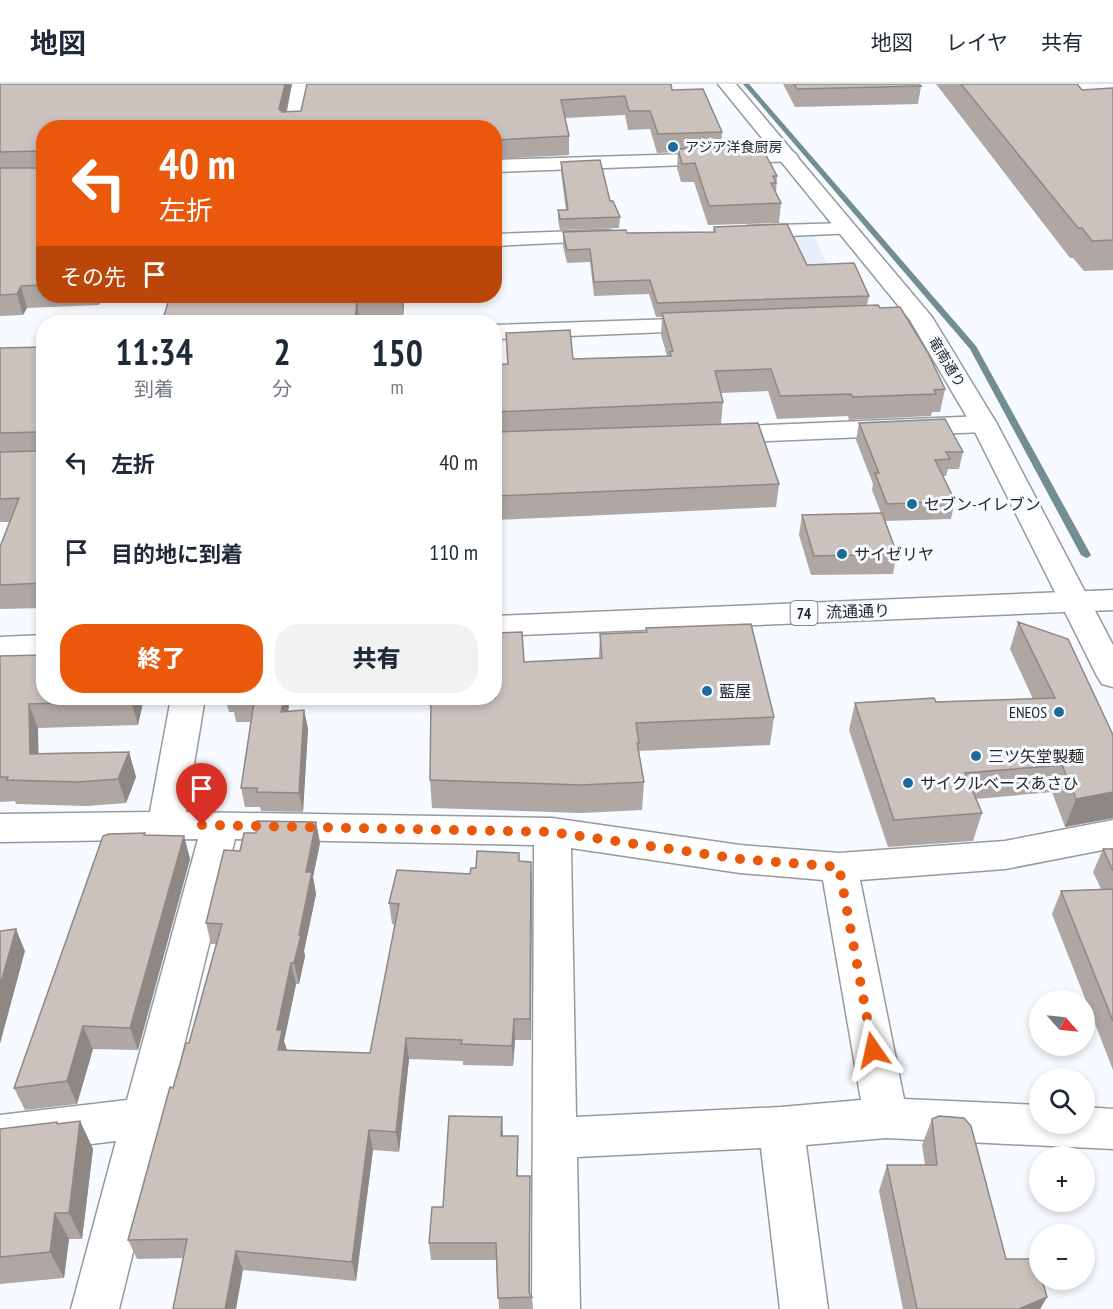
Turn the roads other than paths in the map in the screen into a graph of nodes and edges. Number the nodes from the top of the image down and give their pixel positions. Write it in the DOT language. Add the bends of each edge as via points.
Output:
graph roads {
  1 [pos="301,84"];
  2 [pos="727,84"];
  3 [pos="294,120"];
  4 [pos="788,157"];
  5 [pos="502,166"];
  6 [pos="847,229"];
  7 [pos="730,233"];
  8 [pos="624,236"];
  9 [pos="502,240"];
  10 [pos="731,324"];
  11 [pos="502,332"];
  12 [pos="984,424"];
  13 [pos="698,436"];
  14 [pos="1113,600"];
  15 [pos="1074,602"];
  16 [pos="502,626"];
  17 [pos="36,645"];
  18 [pos="0,647"];
  19 [pos="1113,676"];
  20 [pos="187,705"];
  21 [pos="220,825"];
  22 [pos="166,826"];
  23 [pos="0,828"];
  24 [pos="552,832"];
  25 [pos="1113,834"];
  26 [pos="839,867"];
  27 [pos="146,1118"];
  28 [pos="886,1118"];
  29 [pos="781,1128"];
  30 [pos="1113,1129"];
  31 [pos="0,1135"];
  32 [pos="555,1138"];
  33 [pos="95,1309"];
  34 [pos="556,1309"];
  35 [pos="804,1309"];
  1 -- 3 [label="street"];
  2 -- 4 [label="street, 竜南通り"];
  4 -- 5 [label="street"];
  4 -- 6 [label="street, 竜南通り"];
  6 -- 7 [label="street"];
  6 -- 12 [label="street, 竜南通り"];
  8 -- 9 [label="street"];
  10 -- 11 [label="street"];
  12 -- 13 [label="street"];
  12 -- 15 [label="street, 竜南通り"];
  14 -- 15 [label="street, 流通通り / 74"];
  15 -- 16 [label="street, 流通通り / 74"];
  15 -- 19 [label="street, 竜南通り"];
  17 -- 18 [label="street"];
  20 -- 22 [label="street"];
  21 -- 22 [label="street"];
  21 -- 24 [label="street"];
  21 -- 27 [label="street"];
  22 -- 23 [label="street"];
  24 -- 26 [label="street" via="740,859"];
  24 -- 32 [label="street"];
  25 -- 26 [label="street" via="1005,855"];
  26 -- 28 [label="street"];
  27 -- 31 [label="street"];
  27 -- 33 [label="street"];
  28 -- 29 [label="street"];
  28 -- 30 [label="street"];
  29 -- 32 [label="street"];
  29 -- 35 [label="street"];
  32 -- 34 [label="street"];
}
